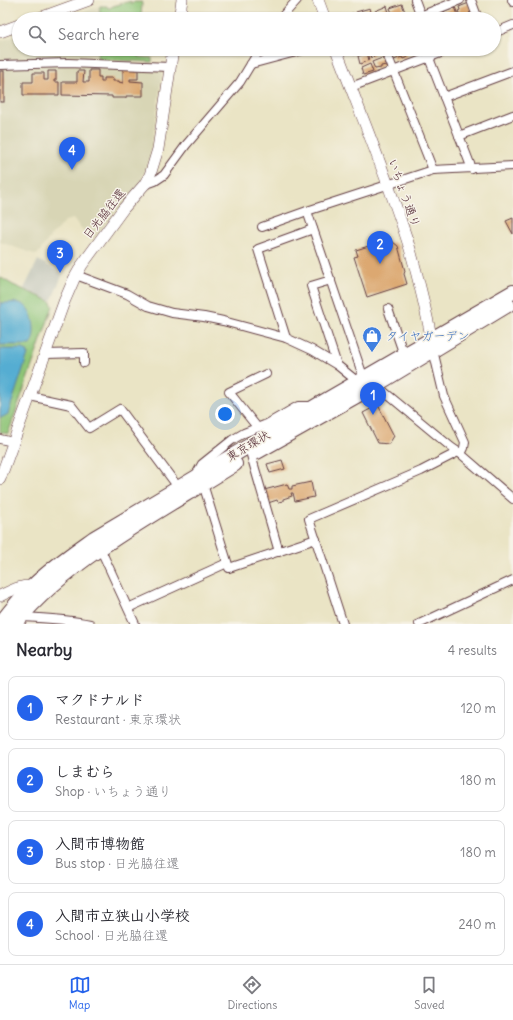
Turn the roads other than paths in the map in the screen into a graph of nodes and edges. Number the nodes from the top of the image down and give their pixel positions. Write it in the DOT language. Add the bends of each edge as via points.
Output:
graph roads {
  1 [pos="89,0"];
  2 [pos="182,0"];
  3 [pos="296,0"];
  4 [pos="318,0"];
  5 [pos="415,0"];
  6 [pos="460,0"];
  7 [pos="471,0"];
  8 [pos="56,12"];
  9 [pos="180,12"];
  10 [pos="286,12"];
  11 [pos="322,12"];
  12 [pos="420,12"];
  13 [pos="431,12"];
  14 [pos="475,12"];
  15 [pos="513,25"];
  16 [pos="12,28"];
  17 [pos="501,30"];
  18 [pos="0,32"];
  19 [pos="172,56"];
  20 [pos="256,56"];
  21 [pos="281,56"];
  22 [pos="339,56"];
  23 [pos="388,56"];
  24 [pos="434,56"];
  25 [pos="429,58"];
  26 [pos="251,64"];
  27 [pos="0,65"];
  28 [pos="170,67"];
  29 [pos="393,71"];
  30 [pos="513,71"];
  31 [pos="351,88"];
  32 [pos="444,97"];
  33 [pos="513,116"];
  34 [pos="459,136"];
  35 [pos="513,166"];
  36 [pos="472,168"];
  37 [pos="433,170"];
  38 [pos="388,184"];
  39 [pos="144,185"];
  40 [pos="307,211"];
  41 [pos="262,227"];
  42 [pos="313,229"];
  43 [pos="76,276"];
  44 [pos="331,280"];
  45 [pos="513,292"];
  46 [pos="513,303"];
  47 [pos="388,309"];
  48 [pos="286,338"];
  49 [pos="432,345"];
  50 [pos="46,354"];
  51 [pos="404,355"];
  52 [pos="84,363"];
  53 [pos="337,366"];
  54 [pos="266,374"];
  55 [pos="366,382"];
  56 [pos="30,396"];
  57 [pos="316,406"];
  58 [pos="257,427"];
  59 [pos="0,439"];
  60 [pos="13,442"];
  61 [pos="460,453"];
  62 [pos="251,455"];
  63 [pos="0,479"];
  64 [pos="199,481"];
  65 [pos="178,487"];
  66 [pos="513,499"];
  67 [pos="316,539"];
  68 [pos="100,548"];
  69 [pos="279,552"];
  70 [pos="227,563"];
  71 [pos="513,580"];
  72 [pos="38,589"];
  73 [pos="0,596"];
  74 [pos="128,608"];
  75 [pos="18,620"];
  76 [pos="74,623"];
  77 [pos="0,624"];
  78 [pos="90,624"];
  79 [pos="135,624"];
  80 [pos="343,624"];
  81 [pos="419,624"];
  1 -- 8 [label="street"];
  2 -- 9 [label="street"];
  3 -- 10 [label="street"];
  4 -- 11 [label="street"];
  5 -- 12 [label="street"];
  6 -- 13 [label="street"];
  7 -- 14 [label="street"];
  15 -- 17 [label="street"];
  16 -- 18 [label="street"];
  19 -- 28 [label="street, 日光脇往還"];
  20 -- 26 [label="street"];
  21 -- 26 [label="street"];
  22 -- 31 [label="street, いちょう通り"];
  23 -- 29 [label="street"];
  24 -- 25 [label="street"];
  25 -- 29 [label="street"];
  25 -- 32 [label="street"];
  26 -- 39 [label="street" via="240,82 164,175"];
  27 -- 28 [label="street" via="68,63"];
  28 -- 39 [label="street, 日光脇往還" via="158,149"];
  29 -- 31 [label="street"];
  29 -- 37 [label="street"];
  30 -- 32 [label="street"];
  31 -- 38 [label="street, いちょう通り"];
  32 -- 34 [label="street"];
  33 -- 34 [label="street"];
  34 -- 36 [label="street"];
  35 -- 36 [label="street"];
  36 -- 37 [label="street"];
  37 -- 38 [label="street"];
  38 -- 40 [label="street"];
  38 -- 49 [label="street, いちょう通り" via="412,257"];
  39 -- 43 [label="street, 日光脇往還" via="102,237"];
  40 -- 41 [label="street"];
  40 -- 42 [label="street"];
  42 -- 44 [label="street"];
  42 -- 48 [label="street" via="258,249"];
  43 -- 48 [label="street" via="127,294 148,306 223,321"];
  43 -- 50 [label="street, 日光脇往還"];
  44 -- 53 [label="street" via="311,286"];
  44 -- 55 [label="street"];
  45 -- 49 [label="highway, 東京環状"];
  46 -- 49 [label="highway, 東京環状"];
  47 -- 51 [label="street"];
  48 -- 53 [label="street"];
  49 -- 51 [label="highway, 東京環状"];
  49 -- 55 [label="highway, 東京環状"];
  49 -- 61 [label="street" via="444,396 465,442"];
  50 -- 52 [label="street" via="84,353"];
  50 -- 56 [label="street, 日光脇往還"];
  51 -- 55 [label="highway, 東京環状"];
  53 -- 55 [label="street"];
  54 -- 58 [label="street" via="229,392"];
  55 -- 57 [label="highway, 東京環状"];
  55 -- 61 [label="street"];
  55 -- 62 [label="highway, 東京環状"];
  56 -- 60 [label="street, 日光脇往還"];
  56 -- 65 [label="street" via="71,405 89,428 120,409"];
  57 -- 58 [label="street" via="298,406"];
  57 -- 64 [label="highway, 東京環状"];
  58 -- 64 [label="street" via="232,440 202,464"];
  59 -- 60 [label="street"];
  60 -- 63 [label="street, 日光脇往還"];
  61 -- 66 [label="street"];
  61 -- 67 [label="street" via="309,519"];
  62 -- 64 [label="highway, 東京環状"];
  62 -- 69 [label="street"];
  64 -- 65 [label="highway, 東京環状"];
  64 -- 68 [label="highway, 東京環状"];
  64 -- 70 [label="street"];
  65 -- 72 [label="highway, 東京環状" via="94,538 58,564"];
  67 -- 69 [label="street"];
  67 -- 80 [label="street"];
  68 -- 72 [label="highway, 東京環状"];
  68 -- 74 [label="street"];
  69 -- 70 [label="street" via="229,568"];
  70 -- 74 [label="street"];
  71 -- 81 [label="street"];
  72 -- 73 [label="street" via="24,586"];
  72 -- 75 [label="highway, 東京環状"];
  72 -- 77 [label="highway, 東京環状"];
  74 -- 79 [label="street"];
  75 -- 76 [label="street" via="43,618"];
  76 -- 78 [label="street"];
}
